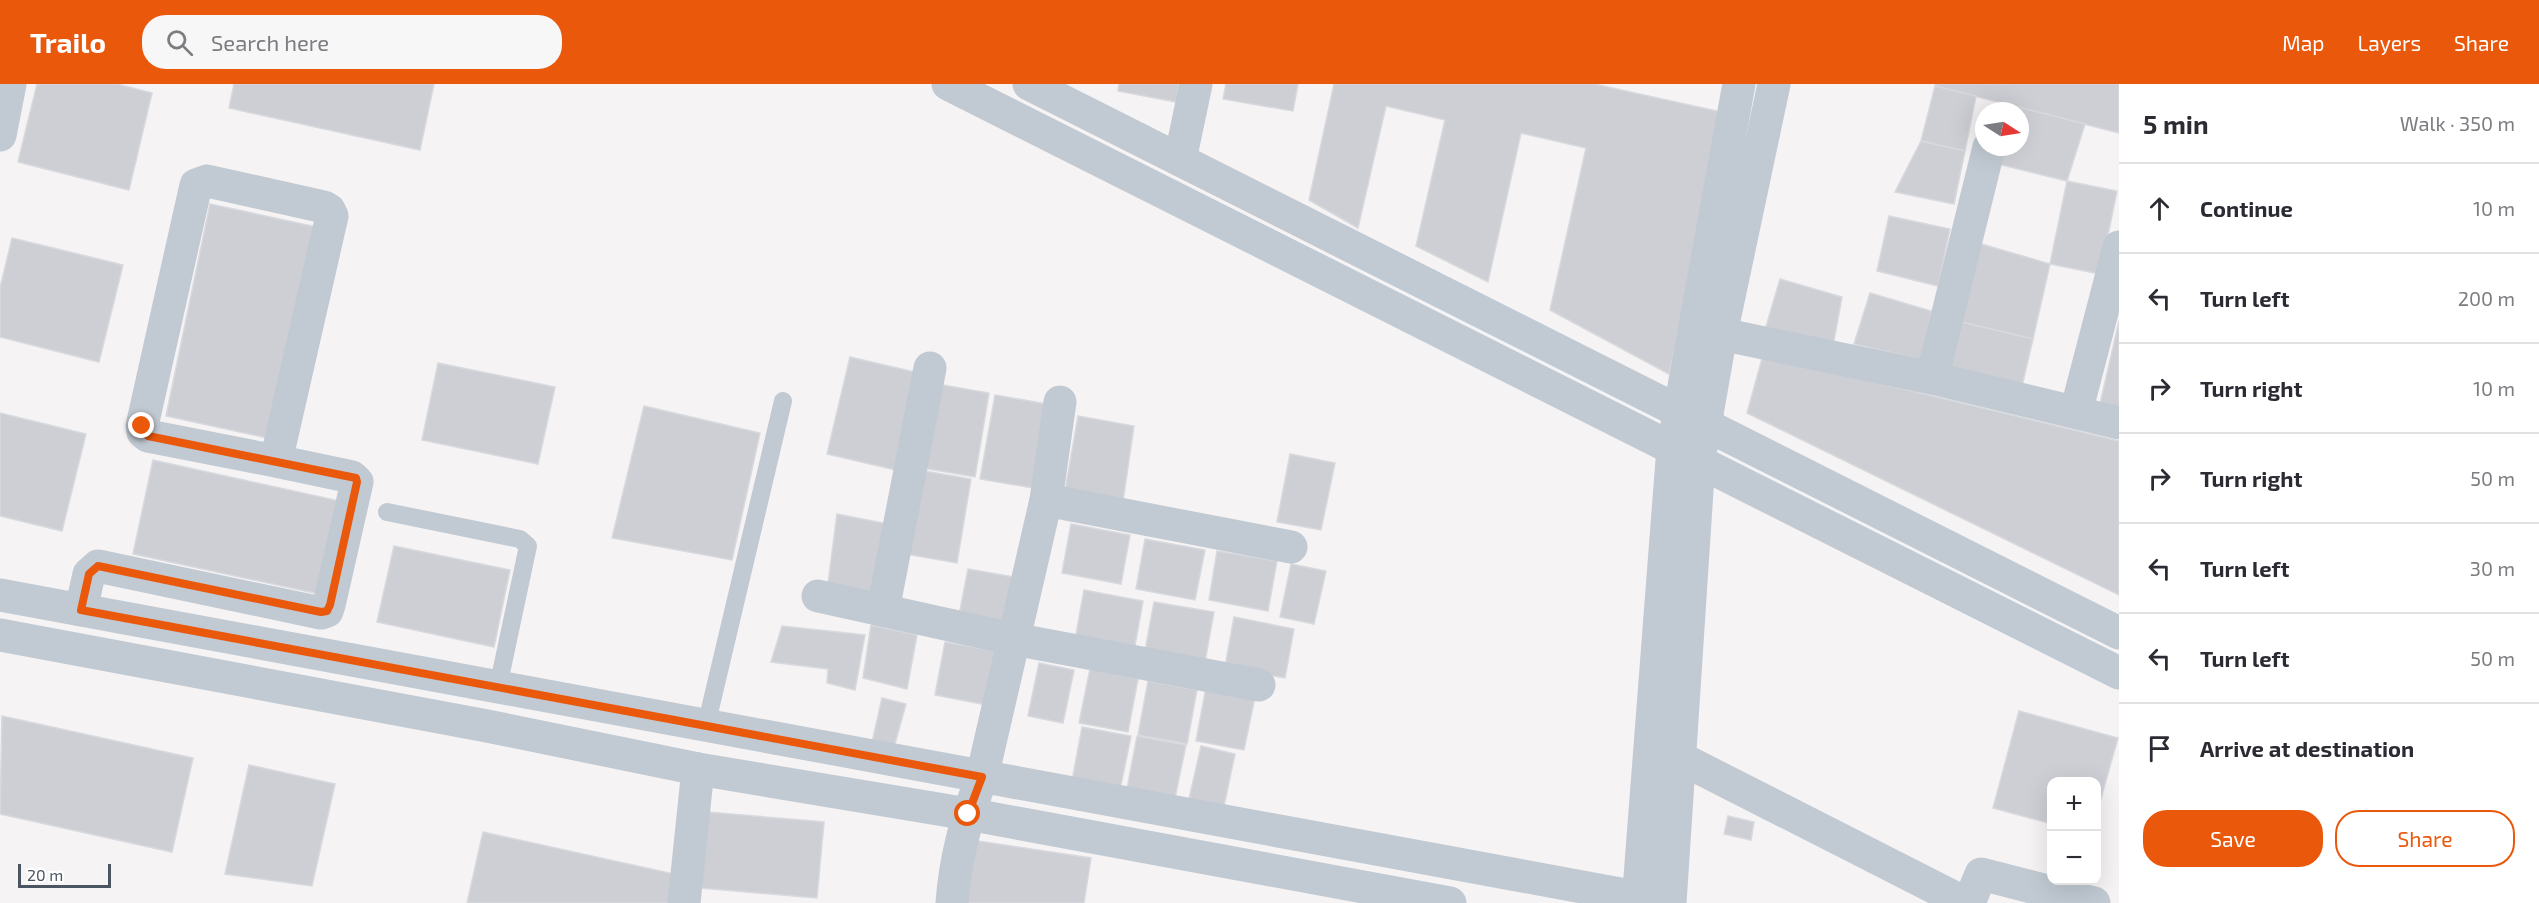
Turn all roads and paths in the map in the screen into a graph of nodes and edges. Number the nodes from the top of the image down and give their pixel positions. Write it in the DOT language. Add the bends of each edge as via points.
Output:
graph roads {
  1 [pos="10,84"];
  2 [pos="948,84"];
  3 [pos="1029,84"];
  4 [pos="1196,84"];
  5 [pos="1739,84"];
  6 [pos="1774,84"];
  7 [pos="0,135"];
  8 [pos="1987,156"];
  9 [pos="1180,160"];
  10 [pos="2119,247"];
  11 [pos="1721,334"];
  12 [pos="930,368"];
  13 [pos="1932,378"];
  14 [pos="783,400"];
  15 [pos="1060,402"];
  16 [pos="2076,412"];
  17 [pos="1691,419"];
  18 [pos="2119,423"];
  19 [pos="1686,454"];
  20 [pos="276,461"];
  21 [pos="1046,500"];
  22 [pos="387,512"];
  23 [pos="1291,547"];
  24 [pos="0,595"];
  25 [pos="818,596"];
  26 [pos="81,610"];
  27 [pos="883,610"];
  28 [pos="2119,633"];
  29 [pos="0,635"];
  30 [pos="1013,639"];
  31 [pos="2119,673"];
  32 [pos="1259,685"];
  33 [pos="498,687"];
  34 [pos="706,726"];
  35 [pos="1680,758"];
  36 [pos="698,769"];
  37 [pos="982,777"];
  38 [pos="968,814"];
  39 [pos="1654,902"];
  40 [pos="684,903"];
  41 [pos="952,903"];
  42 [pos="1450,903"];
  43 [pos="1965,903"];
  44 [pos="1970,903"];
  45 [pos="2094,903"];
  1 -- 7 [label="street"];
  2 -- 19 [label="street"];
  3 -- 9 [label="street"];
  4 -- 9 [label="street"];
  5 -- 17 [label="street"];
  6 -- 11 [label="street"];
  8 -- 13 [label="street"];
  9 -- 17 [label="street"];
  10 -- 16 [label="street"];
  11 -- 13 [label="street"];
  11 -- 17 [label="street"];
  12 -- 27 [label="street"];
  13 -- 16 [label="street"];
  14 -- 34 [label="lane"];
  15 -- 21 [label="street"];
  16 -- 18 [label="street"];
  17 -- 19 [label="street"];
  17 -- 28 [label="street"];
  19 -- 31 [label="street"];
  19 -- 35 [label="street"];
  19 -- 39 [label="street"];
  20 -- 20 [label="street" via="332,216 324,207 207,181 196,185 143,432"];
  20 -- 26 [label="street" via="352,477 357,482 327,611 98,566 89,574"];
  21 -- 23 [label="street"];
  21 -- 30 [label="street"];
  22 -- 33 [label="lane" via="520,539 528,546"];
  24 -- 26 [label="street"];
  25 -- 27 [label="street"];
  26 -- 33 [label="street"];
  27 -- 30 [label="street"];
  29 -- 36 [label="street"];
  30 -- 32 [label="street"];
  30 -- 37 [label="street"];
  33 -- 34 [label="street"];
  34 -- 37 [label="street"];
  35 -- 39 [label="street"];
  35 -- 43 [label="street"];
  36 -- 38 [label="street"];
  36 -- 40 [label="street"];
  37 -- 38 [label="street"];
  37 -- 39 [label="street"];
  38 -- 41 [label="street"];
  38 -- 42 [label="street"];
  44 -- 45 [label="street" via="1982,874"];
}
